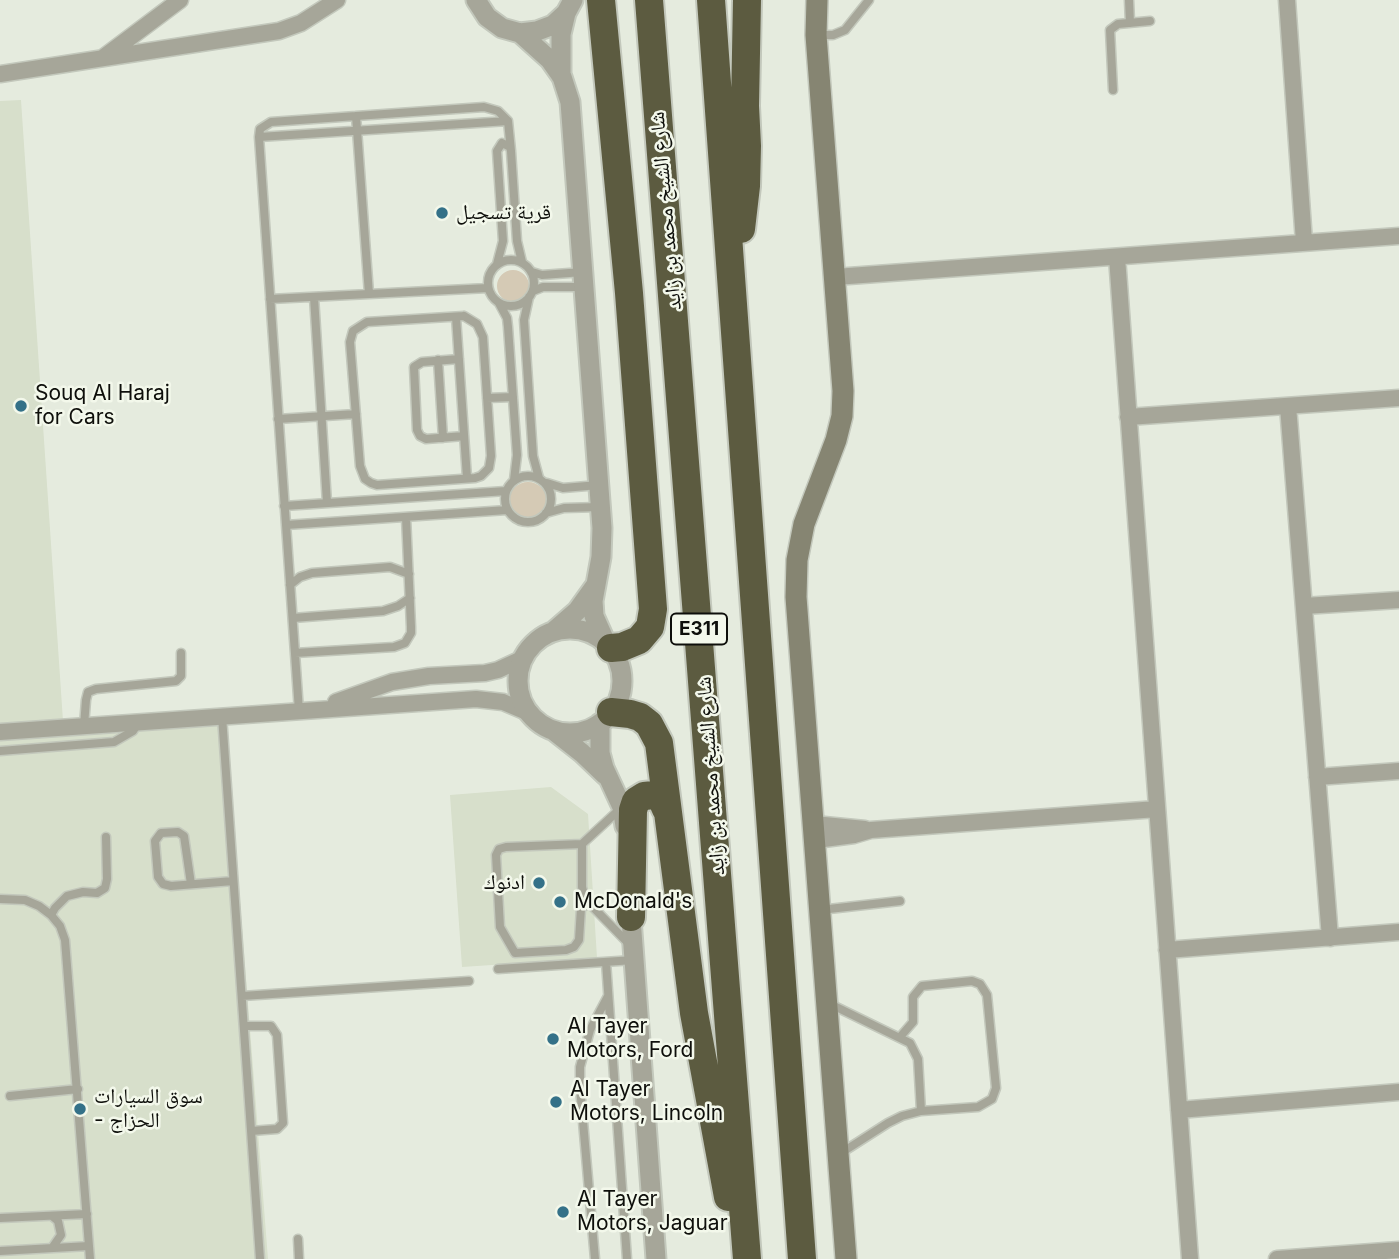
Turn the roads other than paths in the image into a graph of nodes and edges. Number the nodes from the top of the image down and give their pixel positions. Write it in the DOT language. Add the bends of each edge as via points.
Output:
graph roads {
  1 [pos="180,0"];
  2 [pos="337,0"];
  3 [pos="476,0"];
  4 [pos="601,0"];
  5 [pos="649,0"];
  6 [pos="711,0"];
  7 [pos="747,0"];
  8 [pos="811,0"];
  9 [pos="817,0"];
  10 [pos="869,0"];
  11 [pos="1129,0"];
  12 [pos="1287,0"];
  13 [pos="569,6"];
  14 [pos="310,8"];
  15 [pos="1150,21"];
  16 [pos="1130,23"];
  17 [pos="816,32"];
  18 [pos="520,33"];
  19 [pos="102,58"];
  20 [pos="0,74"];
  21 [pos="562,77"];
  22 [pos="1113,90"];
  23 [pos="356,116"];
  24 [pos="508,121"];
  25 [pos="357,131"];
  26 [pos="259,137"];
  27 [pos="512,151"];
  28 [pos="1399,236"];
  29 [pos="1304,242"];
  30 [pos="1117,257"];
  31 [pos="523,262"];
  32 [pos="497,264"];
  33 [pos="731,266"];
  34 [pos="532,272"];
  35 [pos="835,277"];
  36 [pos="583,280"];
  37 [pos="488,288"];
  38 [pos="369,294"];
  39 [pos="531,294"];
  40 [pos="314,297"];
  41 [pos="270,299"];
  42 [pos="499,303"];
  43 [pos="456,317"];
  44 [pos="459,359"];
  45 [pos="438,360"];
  46 [pos="513,397"];
  47 [pos="487,398"];
  48 [pos="1399,398"];
  49 [pos="1288,406"];
  50 [pos="356,414"];
  51 [pos="322,416"];
  52 [pos="1128,416"];
  53 [pos="278,419"];
  54 [pos="464,436"];
  55 [pos="443,438"];
  56 [pos="467,478"];
  57 [pos="514,480"];
  58 [pos="542,481"];
  59 [pos="599,485"];
  60 [pos="506,491"];
  61 [pos="327,503"];
  62 [pos="284,506"];
  63 [pos="600,507"];
  64 [pos="507,510"];
  65 [pos="546,513"];
  66 [pos="406,517"];
  67 [pos="286,525"];
  68 [pos="409,574"];
  69 [pos="290,585"];
  70 [pos="596,586"];
  71 [pos="410,598"];
  72 [pos="1399,600"];
  73 [pos="1304,606"];
  74 [pos="293,618"];
  75 [pos="554,632"];
  76 [pos="609,645"];
  77 [pos="181,653"];
  78 [pos="295,653"];
  79 [pos="524,658"];
  80 [pos="299,711"];
  81 [pos="529,713"];
  82 [pos="222,716"];
  83 [pos="606,718"];
  84 [pos="140,722"];
  85 [pos="84,726"];
  86 [pos="550,729"];
  87 [pos="0,732"];
  88 [pos="0,751"];
  89 [pos="1399,771"];
  90 [pos="1317,778"];
  91 [pos="610,781"];
  92 [pos="622,807"];
  93 [pos="666,809"];
  94 [pos="1157,809"];
  95 [pos="815,832"];
  96 [pos="106,837"];
  97 [pos="582,844"];
  98 [pos="233,881"];
  99 [pos="191,884"];
  100 [pos="0,899"];
  101 [pos="900,901"];
  102 [pos="589,904"];
  103 [pos="820,910"];
  104 [pos="51,915"];
  105 [pos="631,917"];
  106 [pos="1399,932"];
  107 [pos="1330,938"];
  108 [pos="1167,950"];
  109 [pos="634,954"];
  110 [pos="606,962"];
  111 [pos="498,969"];
  112 [pos="469,981"];
  113 [pos="242,996"];
  114 [pos="609,996"];
  115 [pos="827,1003"];
  116 [pos="244,1026"];
  117 [pos="900,1037"];
  118 [pos="78,1089"];
  119 [pos="1399,1092"];
  120 [pos="10,1096"];
  121 [pos="1179,1110"];
  122 [pos="921,1111"];
  123 [pos="251,1131"];
  124 [pos="839,1154"];
  125 [pos="87,1214"];
  126 [pos="52,1216"];
  127 [pos="0,1218"];
  128 [pos="298,1239"];
  129 [pos="89,1246"];
  130 [pos="52,1248"];
  131 [pos="1399,1250"];
  132 [pos="0,1251"];
  133 [pos="90,1259"];
  134 [pos="260,1259"];
  135 [pos="299,1259"];
  136 [pos="595,1259"];
  137 [pos="627,1259"];
  138 [pos="656,1259"];
  139 [pos="741,1259"];
  140 [pos="747,1259"];
  141 [pos="802,1259"];
  142 [pos="846,1259"];
  143 [pos="1190,1259"];
  144 [pos="1277,1259"];
  1 -- 19 [label="street"];
  2 -- 14 [label="street"];
  3 -- 18 [label="street" via="502,28"];
  4 -- 76 [label="highway" via="653,609 650,627 639,640 622,647"];
  5 -- 140 [label="highway, شارع الشيخ محمد بن زايد / E311"];
  6 -- 33 [label="highway, E311"];
  7 -- 33 [label="highway" via="746,186"];
  8 -- 17 [label="main road"];
  9 -- 17 [label="main road"];
  10 -- 17 [label="lane" via="845,30 833,35"];
  11 -- 16 [label="lane"];
  12 -- 29 [label="street"];
  13 -- 18 [label="street" via="553,25"];
  13 -- 21 [label="street" via="560,44"];
  14 -- 19 [label="street" via="279,31"];
  15 -- 16 [label="lane"];
  16 -- 22 [label="lane" via="1115,25 1109,33"];
  17 -- 35 [label="main road"];
  18 -- 21 [label="street"];
  19 -- 20 [label="street"];
  21 -- 36 [label="street" via="570,102"];
  23 -- 24 [label="lane" via="484,107 498,111"];
  23 -- 25 [label="lane"];
  23 -- 26 [label="lane" via="271,122 260,129"];
  24 -- 25 [label="lane"];
  24 -- 27 [label="lane"];
  25 -- 26 [label="lane"];
  25 -- 38 [label="lane"];
  26 -- 41 [label="lane"];
  27 -- 31 [label="lane" via="518,248"];
  27 -- 32 [label="lane" via="507,144 497,150 503,242"];
  28 -- 29 [label="street"];
  29 -- 30 [label="street"];
  30 -- 35 [label="street"];
  30 -- 52 [label="street"];
  31 -- 32 [label="lane" via="509,259"];
  31 -- 34 [label="lane"];
  32 -- 37 [label="lane" via="489,274"];
  33 -- 141 [label="highway, E311"];
  34 -- 36 [label="lane"];
  34 -- 39 [label="lane"];
  35 -- 95 [label="main road" via="842,416 804,524 796,579"];
  36 -- 39 [label="lane" via="543,286"];
  36 -- 59 [label="street"];
  37 -- 38 [label="lane"];
  37 -- 42 [label="lane"];
  38 -- 40 [label="lane"];
  39 -- 42 [label="lane" via="519,305"];
  39 -- 58 [label="lane" via="524,320 533,456"];
  40 -- 41 [label="lane"];
  40 -- 51 [label="lane"];
  41 -- 53 [label="lane"];
  42 -- 46 [label="lane" via="507,318"];
  43 -- 44 [label="lane"];
  43 -- 47 [label="lane" via="471,319 481,330"];
  43 -- 50 [label="lane" via="367,322 357,327 350,342"];
  44 -- 45 [label="lane"];
  44 -- 54 [label="lane"];
  45 -- 55 [label="lane"];
  45 -- 55 [label="lane" via="414,368 417,430 423,438"];
  46 -- 47 [label="lane"];
  46 -- 57 [label="lane"];
  47 -- 56 [label="lane" via="491,463 481,476"];
  48 -- 49 [label="street"];
  49 -- 52 [label="street"];
  49 -- 73 [label="street"];
  50 -- 51 [label="lane"];
  50 -- 56 [label="lane" via="360,466 371,483"];
  51 -- 53 [label="lane"];
  51 -- 61 [label="lane"];
  52 -- 94 [label="street"];
  53 -- 62 [label="lane"];
  54 -- 55 [label="lane"];
  54 -- 56 [label="lane"];
  57 -- 58 [label="lane" via="527,475"];
  57 -- 60 [label="lane"];
  58 -- 59 [label="lane" via="563,488"];
  58 -- 65 [label="lane" via="551,494"];
  59 -- 63 [label="street"];
  60 -- 61 [label="lane"];
  60 -- 64 [label="lane"];
  61 -- 62 [label="lane"];
  62 -- 67 [label="lane"];
  63 -- 65 [label="lane"];
  63 -- 70 [label="street" via="602,550"];
  64 -- 65 [label="lane" via="522,522 536,521"];
  64 -- 66 [label="lane"];
  66 -- 67 [label="lane"];
  66 -- 68 [label="lane"];
  67 -- 69 [label="lane"];
  68 -- 69 [label="lane" via="390,567 312,573"];
  68 -- 71 [label="lane"];
  69 -- 74 [label="lane"];
  70 -- 75 [label="street"];
  70 -- 76 [label="street" via="594,616"];
  71 -- 74 [label="lane" via="383,611"];
  71 -- 78 [label="lane" via="411,633 400,646"];
  72 -- 73 [label="street"];
  73 -- 90 [label="street"];
  74 -- 78 [label="lane"];
  75 -- 76 [label="street" via="582,630"];
  75 -- 79 [label="street" via="541,638"];
  76 -- 83 [label="street" via="618,660 622,687"];
  77 -- 85 [label="lane" via="181,676 173,683 88,692"];
  78 -- 80 [label="lane"];
  79 -- 80 [label="street" via="485,673 392,682"];
  79 -- 81 [label="street" via="518,686"];
  80 -- 81 [label="street" via="476,699 503,702"];
  80 -- 82 [label="street"];
  81 -- 86 [label="street"];
  82 -- 84 [label="street"];
  82 -- 98 [label="lane"];
  83 -- 86 [label="street" via="576,732"];
  83 -- 91 [label="street" via="600,753"];
  83 -- 93 [label="highway" via="630,714 656,733"];
  84 -- 85 [label="street"];
  84 -- 88 [label="lane" via="114,742"];
  85 -- 87 [label="street"];
  86 -- 91 [label="street"];
  89 -- 90 [label="street"];
  90 -- 107 [label="street"];
  91 -- 92 [label="street"];
  92 -- 97 [label="lane"];
  92 -- 105 [label="street"];
  93 -- 105 [label="highway" via="654,795 636,801 633,810"];
  93 -- 139 [label="highway" via="694,1013"];
  94 -- 95 [label="street" via="853,835"];
  94 -- 108 [label="street"];
  95 -- 103 [label="main road"];
  96 -- 104 [label="lane" via="105,888 67,897"];
  97 -- 102 [label="lane" via="582,887"];
  97 -- 102 [label="lane" via="499,849 501,931 515,953 570,949 579,940 581,908"];
  98 -- 99 [label="lane"];
  98 -- 113 [label="lane"];
  99 -- 99 [label="lane" via="168,886 159,879 155,841 161,833 184,836"];
  100 -- 104 [label="lane" via="25,901"];
  101 -- 103 [label="lane"];
  102 -- 109 [label="lane"];
  103 -- 115 [label="main road"];
  104 -- 118 [label="lane" via="67,947"];
  105 -- 109 [label="street"];
  106 -- 107 [label="street"];
  107 -- 108 [label="street"];
  108 -- 121 [label="street"];
  109 -- 110 [label="lane"];
  109 -- 138 [label="street"];
  110 -- 111 [label="lane"];
  110 -- 114 [label="lane"];
  112 -- 113 [label="lane"];
  113 -- 116 [label="lane"];
  114 -- 136 [label="lane" via="590,1030 580,1077"];
  114 -- 137 [label="lane"];
  115 -- 117 [label="lane"];
  115 -- 124 [label="main road"];
  116 -- 123 [label="lane"];
  116 -- 123 [label="lane" via="271,1026 277,1035 283,1124 277,1129"];
  117 -- 122 [label="lane" via="917,1053"];
  117 -- 122 [label="lane" via="913,1022 914,997 922,986 972,981 986,991 996,1088 992,1099 978,1107"];
  118 -- 120 [label="lane"];
  118 -- 125 [label="lane"];
  119 -- 121 [label="street"];
  121 -- 143 [label="street"];
  122 -- 124 [label="lane" via="888,1123"];
  123 -- 134 [label="lane"];
  124 -- 142 [label="main road"];
  125 -- 126 [label="lane"];
  125 -- 129 [label="lane"];
  126 -- 127 [label="lane"];
  126 -- 130 [label="lane" via="61,1236"];
  128 -- 135 [label="lane"];
  129 -- 130 [label="lane"];
  129 -- 133 [label="lane"];
  130 -- 132 [label="lane"];
  131 -- 144 [label="street"];
}
